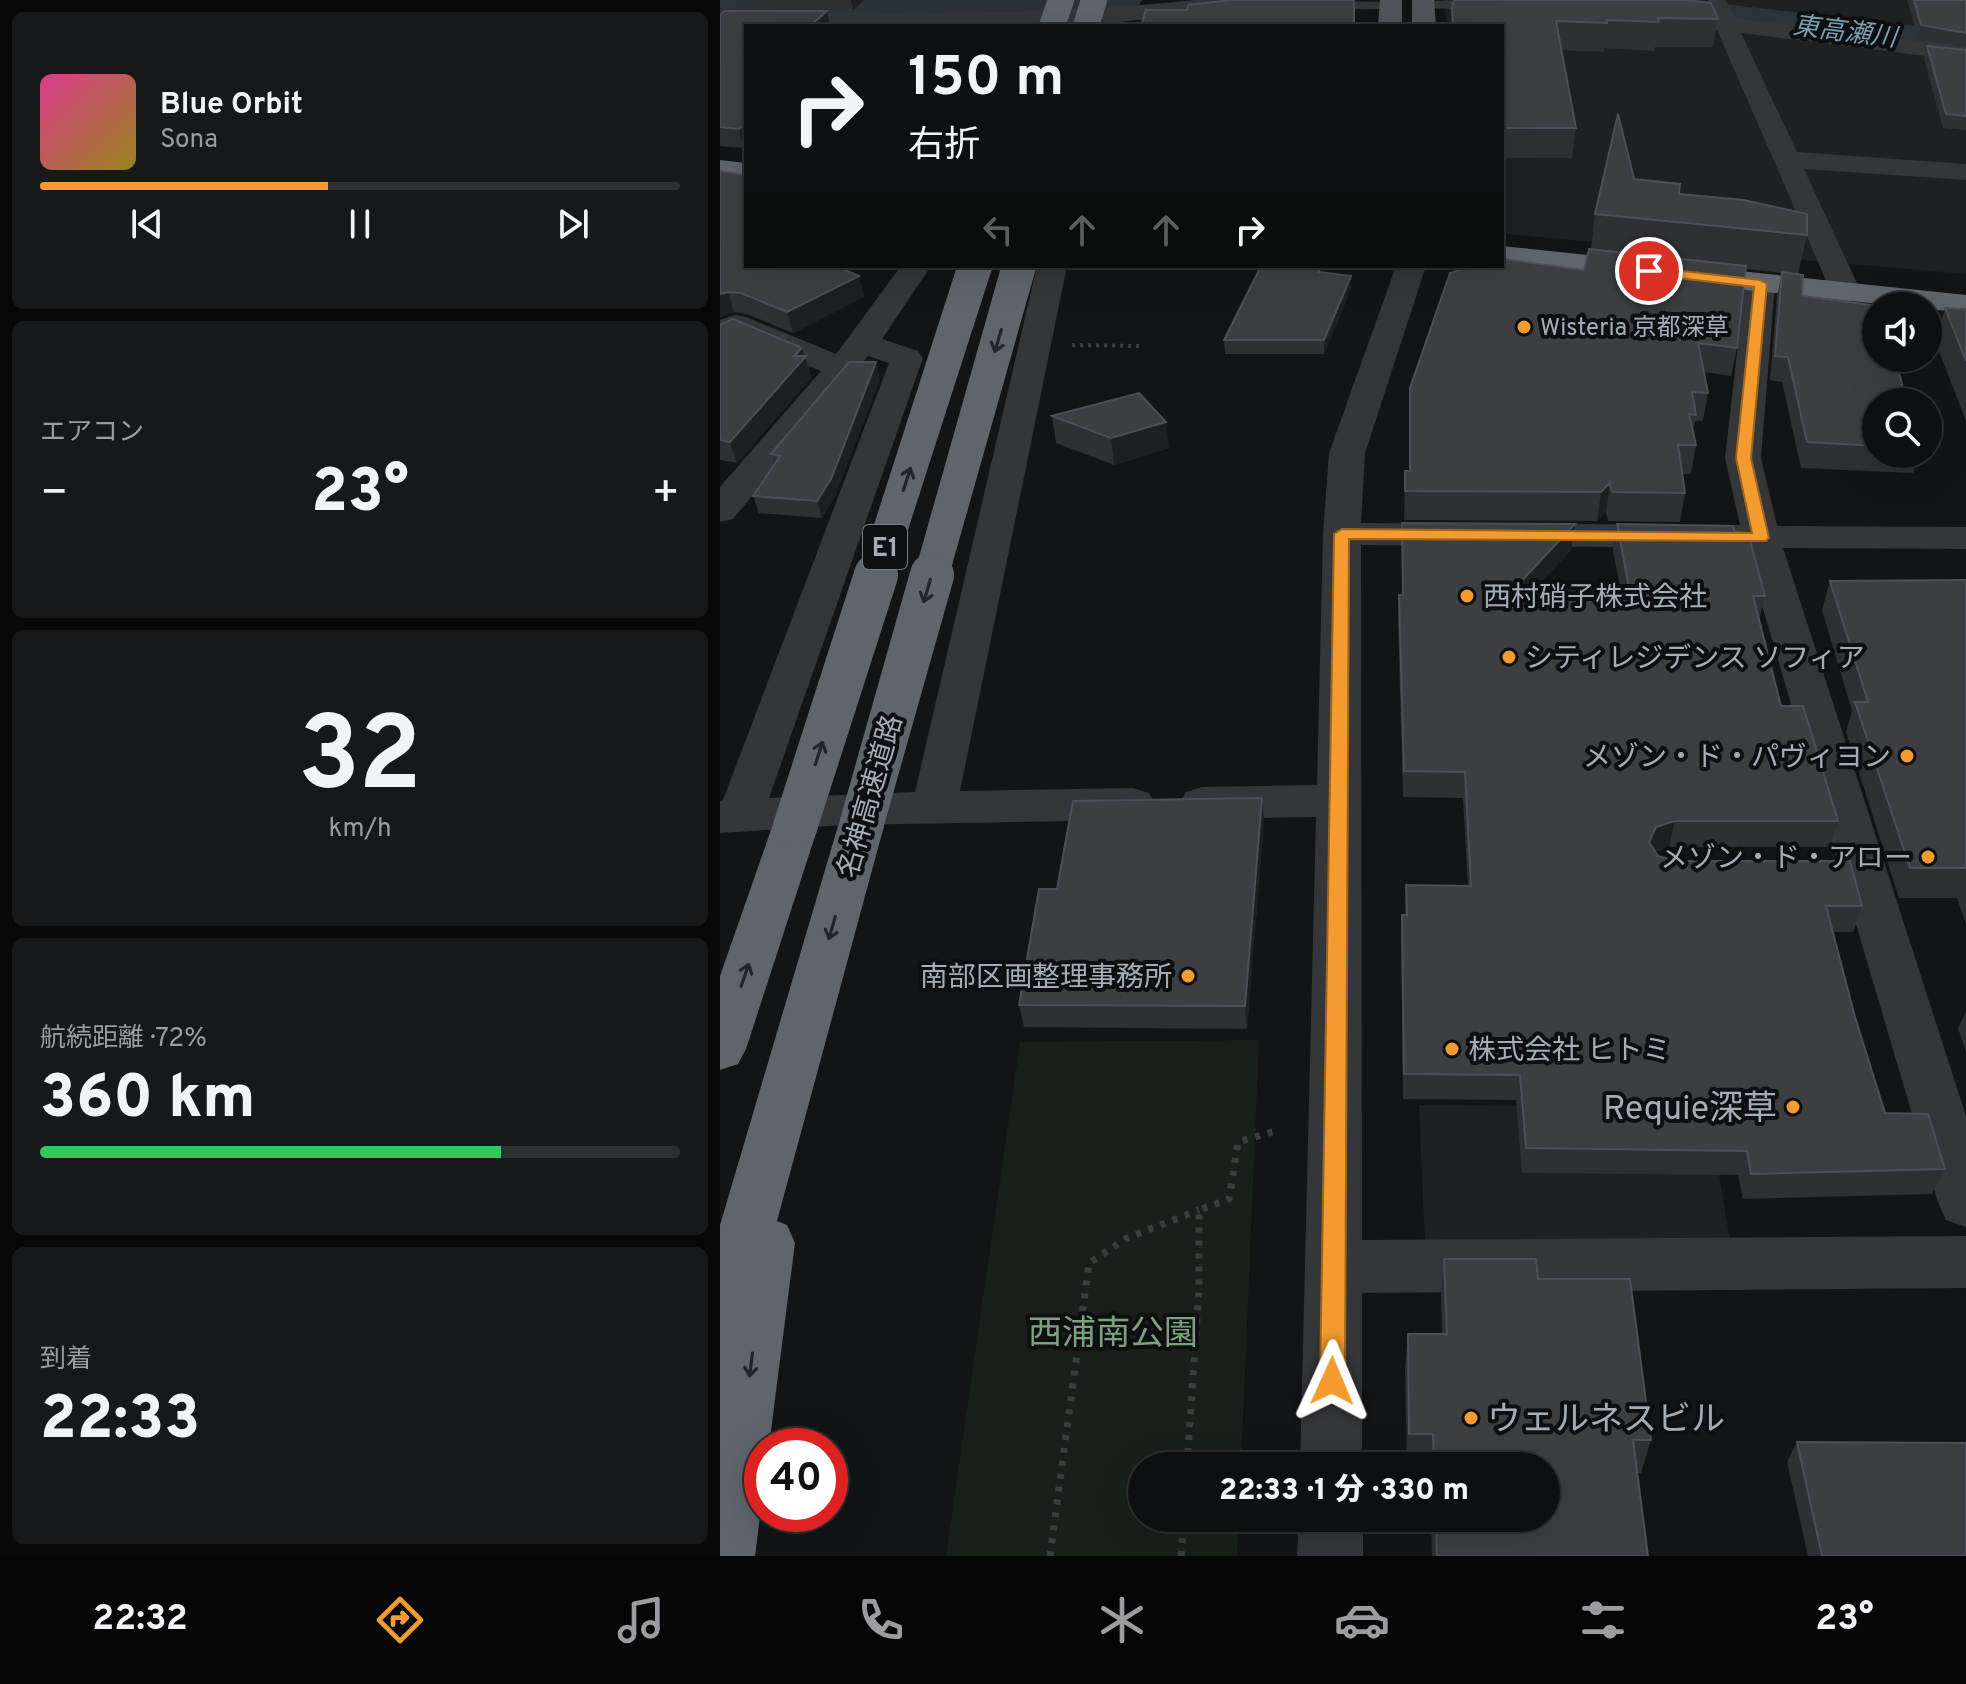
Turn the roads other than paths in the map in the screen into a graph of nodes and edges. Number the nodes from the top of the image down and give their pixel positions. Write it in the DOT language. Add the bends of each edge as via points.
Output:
graph roads {
  1 [pos="937,0"];
  2 [pos="1061,0"];
  3 [pos="1094,0"];
  4 [pos="1304,1"];
  5 [pos="1391,1"];
  6 [pos="1423,1"];
  7 [pos="1231,2"];
  8 [pos="1538,5"];
  9 [pos="732,8"];
  10 [pos="974,12"];
  11 [pos="1119,12"];
  12 [pos="1632,12"];
  13 [pos="1720,13"];
  14 [pos="1018,14"];
  15 [pos="1053,24"];
  16 [pos="1087,24"];
  17 [pos="1303,24"];
  18 [pos="1390,24"];
  19 [pos="1424,24"];
  20 [pos="1966,36"];
  21 [pos="1966,54"];
  22 [pos="1789,160"];
  23 [pos="720,168"];
  24 [pos="744,171"];
  25 [pos="1966,172"];
  26 [pos="1504,255"];
  27 [pos="915,268"];
  28 [pos="974,268"];
  29 [pos="1018,268"];
  30 [pos="1052,268"];
  31 [pos="1410,268"];
  32 [pos="1760,284"];
  33 [pos="1847,294"];
  34 [pos="1966,304"];
  35 [pos="720,336"];
  36 [pos="853,356"];
  37 [pos="734,472"];
  38 [pos="720,511"];
  39 [pos="1342,534"];
  40 [pos="1761,538"];
  41 [pos="1966,538"];
  42 [pos="1338,801"];
  43 [pos="934,808"];
  44 [pos="730,815"];
  45 [pos="720,1049"];
  46 [pos="786,1094"];
  47 [pos="1966,1202"];
  48 [pos="1966,1262"];
  49 [pos="1333,1267"];
  50 [pos="720,1325"];
  51 [pos="1331,1452"];
  52 [pos="1331,1532"];
  53 [pos="722,1556"];
  54 [pos="1330,1556"];
  1 -- 9 [label="street"];
  2 -- 15 [label="highway, bridge"];
  3 -- 16 [label="highway, bridge"];
  4 -- 5 [label="street"];
  4 -- 7 [label="street"];
  4 -- 17 [label="street"];
  5 -- 18 [label="main road"];
  6 -- 8 [label="street"];
  6 -- 19 [label="main road"];
  7 -- 11 [label="street"];
  9 -- 10 [label="street"];
  10 -- 14 [label="street"];
  11 -- 14 [label="street"];
  12 -- 13 [label="street"];
  13 -- 20 [label="street"];
  13 -- 21 [label="street"];
  13 -- 22 [label="street"];
  22 -- 25 [label="street"];
  22 -- 33 [label="street"];
  23 -- 24 [label="highway"];
  26 -- 32 [label="highway"];
  27 -- 36 [label="street"];
  45 -- 28 [label="highway, 名神高速道路 / E1, one-way, bridge"];
  29 -- 46 [label="highway, 名神高速道路 / E1, one-way, bridge"];
  30 -- 43 [label="street"];
  31 -- 39 [label="street" via="1347,453"];
  32 -- 33 [label="highway"];
  32 -- 40 [label="street" via="1743,458"];
  33 -- 34 [label="highway"];
  35 -- 36 [label="street" via="735,324"];
  36 -- 37 [label="street"];
  36 -- 44 [label="street" via="907,358"];
  37 -- 38 [label="street"];
  39 -- 40 [label="street"];
  39 -- 42 [label="street"];
  40 -- 41 [label="street"];
  40 -- 47 [label="street" via="1841,867"];
  42 -- 43 [label="street"];
  42 -- 49 [label="street"];
  43 -- 44 [label="street"];
  46 -- 50 [label="highway, 名神高速道路 / E1"];
  46 -- 53 [label="highway, one-way"];
  48 -- 49 [label="street"];
  49 -- 51 [label="street"];
  52 -- 54 [label="street"];
}
